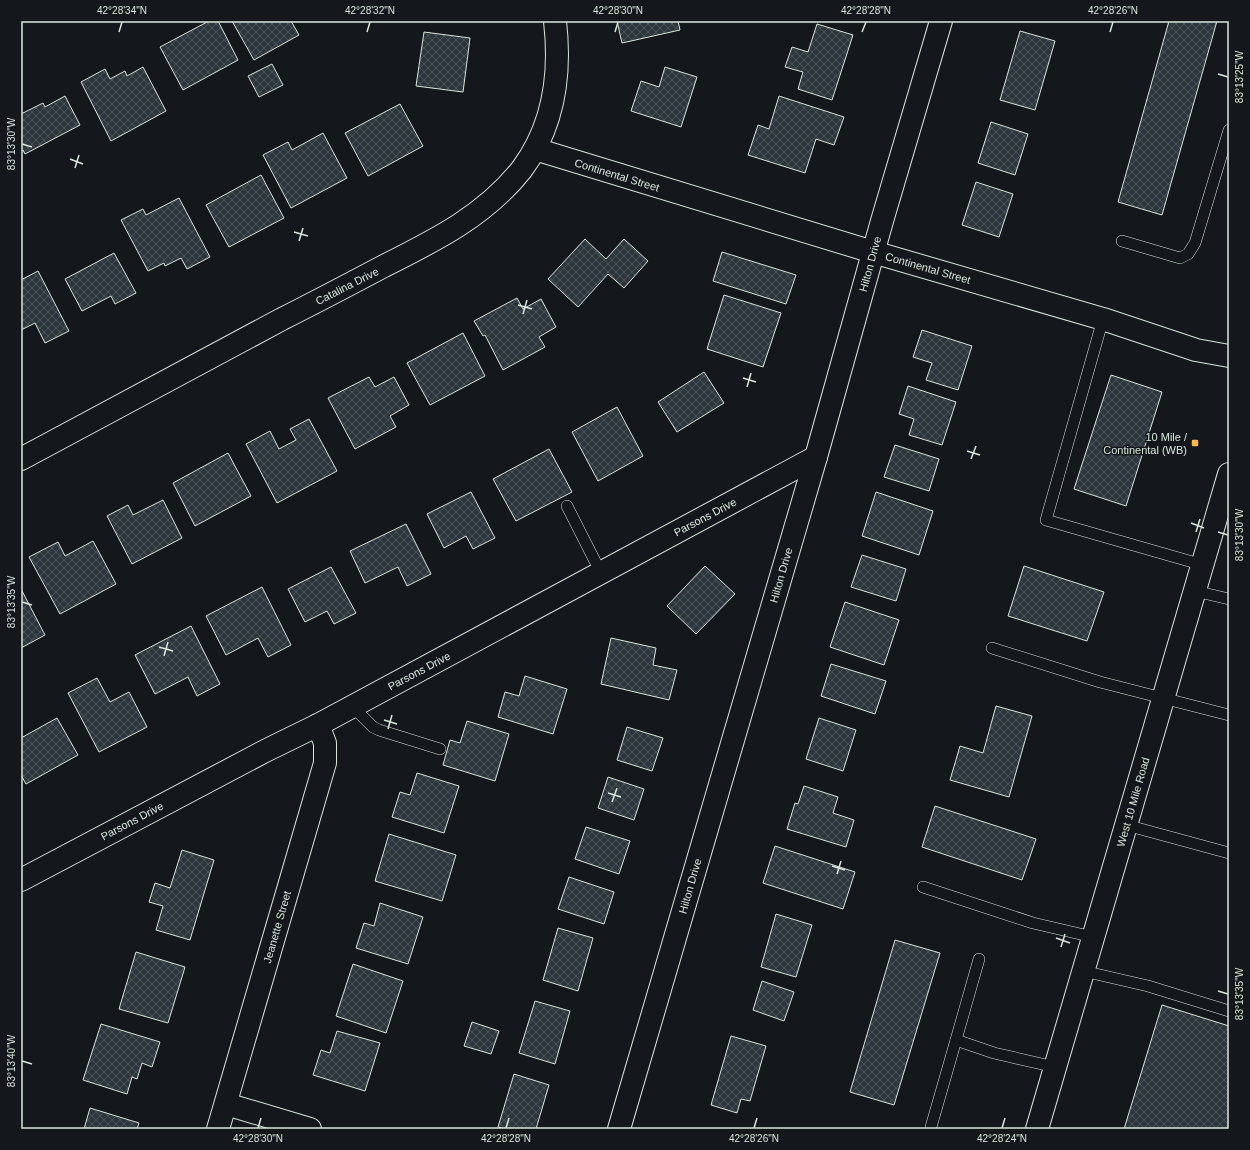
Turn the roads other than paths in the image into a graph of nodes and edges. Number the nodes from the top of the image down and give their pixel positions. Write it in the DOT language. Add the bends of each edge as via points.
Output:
graph roads {
  1 [pos="555,21"];
  2 [pos="940,21"];
  3 [pos="1229,130"];
  4 [pos="535,149"];
  5 [pos="1226,151"];
  6 [pos="1122,241"];
  7 [pos="873,252"];
  8 [pos="1103,319"];
  9 [pos="1229,356"];
  10 [pos="816,457"];
  11 [pos="21,459"];
  12 [pos="1229,474"];
  13 [pos="567,506"];
  14 [pos="1202,565"];
  15 [pos="601,573"];
  16 [pos="1195,591"];
  17 [pos="1229,599"];
  18 [pos="992,648"];
  19 [pos="1163,698"];
  20 [pos="352,706"];
  21 [pos="1229,715"];
  22 [pos="318,725"];
  23 [pos="440,749"];
  24 [pos="1126,825"];
  25 [pos="1229,853"];
  26 [pos="21,880"];
  27 [pos="923,887"];
  28 [pos="1093,938"];
  29 [pos="980,959"];
  30 [pos="1083,971"];
  31 [pos="1229,1011"];
  32 [pos="956,1040"];
  33 [pos="1055,1067"];
  34 [pos="226,1104"];
  35 [pos="931,1126"];
  36 [pos="218,1129"];
  37 [pos="310,1129"];
  38 [pos="619,1129"];
  39 [pos="1037,1129"];
  1 -- 4 [label="street, Catalina Drive" via="558,49 554,100"];
  2 -- 7 [label="street, Hilton Drive"];
  3 -- 5 [label="lane"];
  4 -- 7 [label="street, Continental Street"];
  4 -- 11 [label="street, Catalina Drive" via="496,198 470,219 436,240 234,344"];
  5 -- 6 [label="lane" via="1195,243 1188,254 1180,258"];
  7 -- 8 [label="street, Continental Street"];
  7 -- 10 [label="street, Hilton Drive"];
  8 -- 9 [label="street, Continental Street" via="1196,350"];
  8 -- 14 [label="lane" via="1046,520"];
  10 -- 15 [label="street, Parsons Drive"];
  10 -- 38 [label="street, Hilton Drive"];
  12 -- 14 [label="street, West 10 Mile Road"];
  13 -- 15 [label="lane"];
  14 -- 16 [label="street, West 10 Mile Road"];
  15 -- 20 [label="street, Parsons Drive"];
  16 -- 17 [label="lane"];
  16 -- 19 [label="street, West 10 Mile Road"];
  18 -- 19 [label="lane" via="1100,682"];
  19 -- 21 [label="lane"];
  19 -- 24 [label="street, West 10 Mile Road"];
  20 -- 22 [label="street, Parsons Drive"];
  20 -- 23 [label="lane" via="373,727"];
  22 -- 26 [label="street, Parsons Drive" via="264,750"];
  22 -- 34 [label="street, Jeanette Street" via="325,743 325,763"];
  24 -- 25 [label="lane"];
  24 -- 28 [label="street, West 10 Mile Road"];
  27 -- 28 [label="lane" via="1033,923"];
  28 -- 30 [label="street, West 10 Mile Road"];
  29 -- 32 [label="lane"];
  30 -- 31 [label="lane" via="1148,986"];
  30 -- 33 [label="street, West 10 Mile Road"];
  32 -- 33 [label="lane" via="994,1053"];
  32 -- 35 [label="lane"];
  33 -- 39 [label="street, West 10 Mile Road"];
  34 -- 36 [label="street, Jeanette Street"];
  34 -- 37 [label="street"];
}
